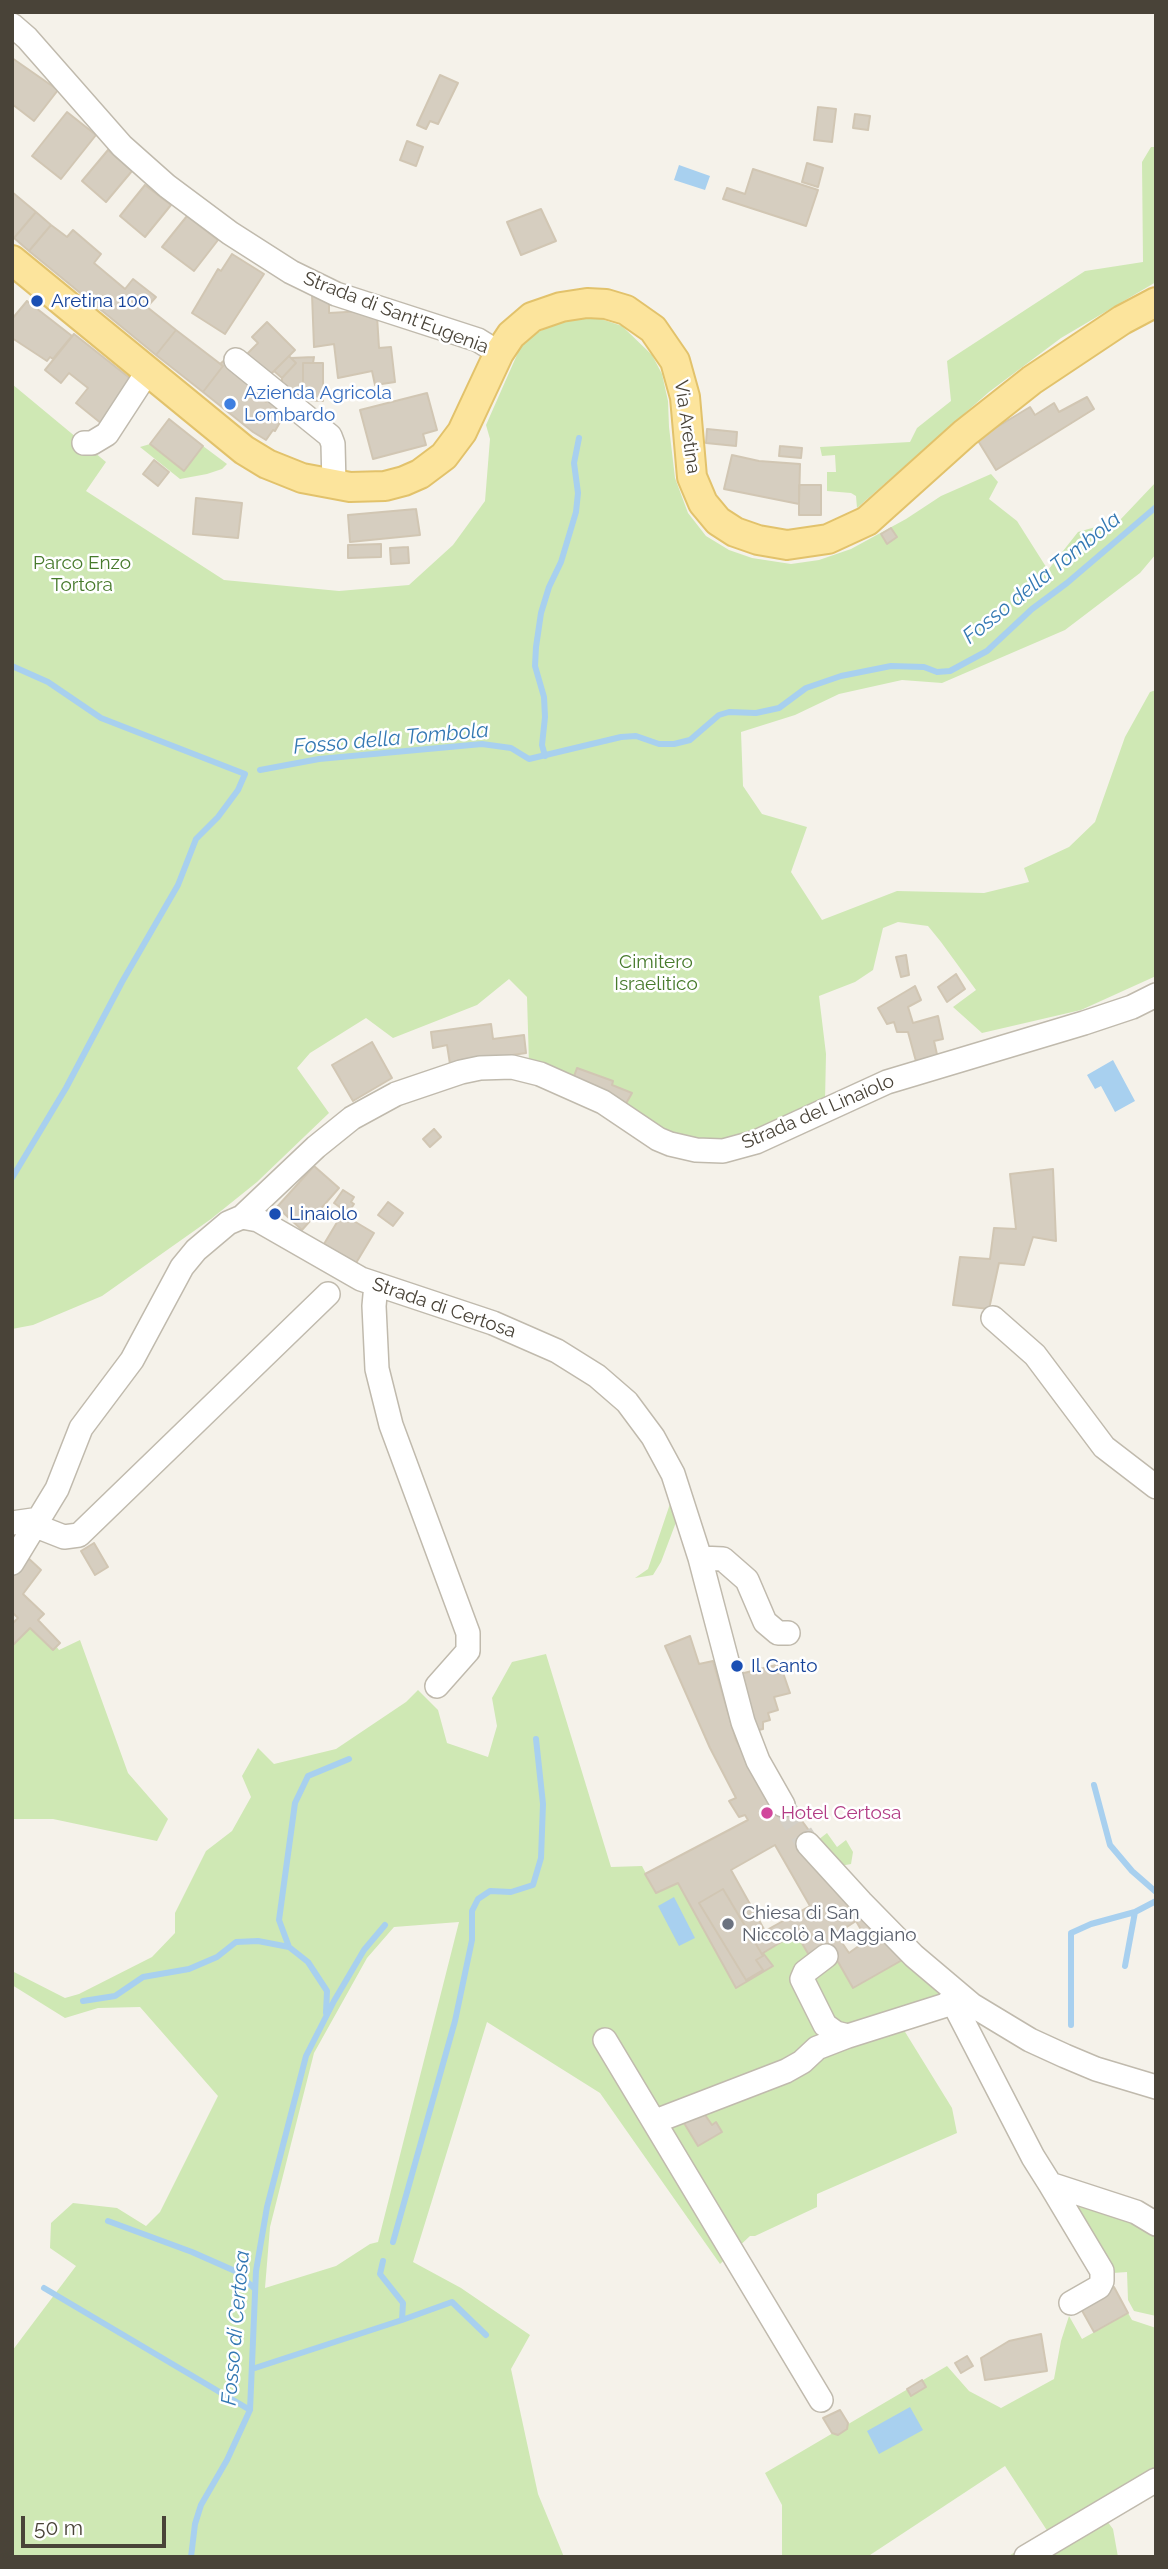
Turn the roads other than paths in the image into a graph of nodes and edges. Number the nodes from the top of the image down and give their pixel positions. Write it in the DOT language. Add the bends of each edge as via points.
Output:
graph roads {
  1 [pos="12,25"];
  2 [pos="12,260"];
  3 [pos="1156,302"];
  4 [pos="499,353"];
  5 [pos="236,360"];
  6 [pos="148,371"];
  7 [pos="83,443"];
  8 [pos="334,485"];
  9 [pos="1156,995"];
  10 [pos="242,1217"];
  11 [pos="376,1284"];
  12 [pos="328,1294"];
  13 [pos="993,1318"];
  14 [pos="1156,1487"];
  15 [pos="38,1522"];
  16 [pos="12,1523"];
  17 [pos="700,1558"];
  18 [pos="12,1563"];
  19 [pos="788,1633"];
  20 [pos="437,1686"];
  21 [pos="783,1805"];
  22 [pos="808,1844"];
  23 [pos="826,1956"];
  24 [pos="957,1994"];
  25 [pos="848,2036"];
  26 [pos="605,2040"];
  27 [pos="1156,2087"];
  28 [pos="656,2122"];
  29 [pos="1050,2184"];
  30 [pos="1156,2224"];
  31 [pos="1071,2304"];
  32 [pos="821,2400"];
  33 [pos="1156,2480"];
  34 [pos="1026,2557"];
  1 -- 4 [label="street, Strada di Sant'Eugenia" via="122,146 230,233 328,290 478,340"];
  2 -- 6 [label="main road, Via Aretina"];
  3 -- 4 [label="main road, Via Aretina" via="1032,380 867,520 837,536 797,545 744,536 708,510 692,477 680,373 668,348 640,319 606,304 561,307 526,322"];
  4 -- 8 [label="main road, Via Aretina" via="462,432 434,464 412,478 385,486"];
  5 -- 8 [label="street" via="330,436"];
  6 -- 7 [label="street" via="107,434"];
  6 -- 8 [label="main road, Via Aretina" via="254,456 283,471"];
  9 -- 10 [label="street, Strada del Linaiolo" via="1084,1023 887,1082 756,1142 723,1151 696,1150 658,1139 603,1101 540,1074 512,1067 461,1072 407,1090 352,1118"];
  10 -- 11 [label="street, Strada di Certosa" via="267,1224"];
  10 -- 15 [label="street" via="219,1229 182,1267 137,1352 81,1428"];
  11 -- 17 [label="street, Strada di Certosa" via="539,1342 608,1384 637,1414 668,1463"];
  11 -- 20 [label="street" via="377,1369 391,1425 468,1633 468,1651"];
  12 -- 15 [label="street" via="79,1535 64,1537"];
  13 -- 14 [label="street" via="1035,1355 1104,1447"];
  15 -- 16 [label="street"];
  15 -- 18 [label="street"];
  17 -- 19 [label="street" via="723,1559 747,1580 765,1622 778,1633"];
  17 -- 21 [label="street, Strada di Certosa" via="743,1722"];
  22 -- 24 [label="street" via="885,1927"];
  23 -- 25 [label="street" via="805,1972 803,1979 825,2025"];
  24 -- 25 [label="street" via="946,2005"];
  24 -- 27 [label="street" via="1052,2051"];
  24 -- 29 [label="street" via="956,2008"];
  25 -- 28 [label="street" via="817,2048 786,2071"];
  26 -- 28 [label="street"];
  28 -- 32 [label="street"];
  29 -- 30 [label="street" via="1128,2209"];
  29 -- 31 [label="street" via="1102,2271 1099,2287"];
  33 -- 34 [label="street"];
}
